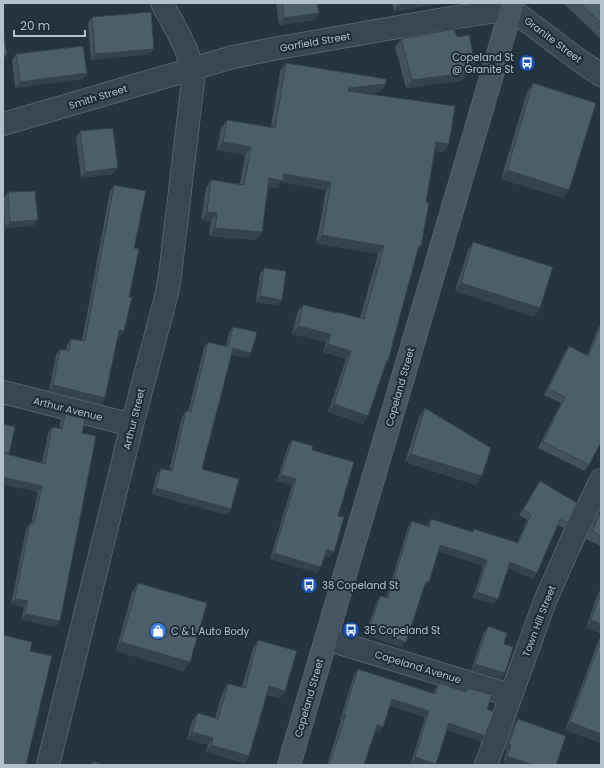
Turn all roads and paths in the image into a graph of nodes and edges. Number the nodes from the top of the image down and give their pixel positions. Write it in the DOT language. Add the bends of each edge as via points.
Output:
graph roads {
  1 [pos="162,3"];
  2 [pos="511,5"];
  3 [pos="192,69"];
  4 [pos="601,75"];
  5 [pos="3,124"];
  6 [pos="3,392"];
  7 [pos="132,425"];
  8 [pos="601,480"];
  9 [pos="326,639"];
  10 [pos="510,695"];
  11 [pos="48,765"];
  12 [pos="289,765"];
  13 [pos="486,765"];
  1 -- 3 [label="street" via="184,42"];
  2 -- 3 [label="street, Garfield Street" via="233,57"];
  2 -- 4 [label="street, Granite Street"];
  2 -- 9 [label="main road, Copeland Street"];
  3 -- 5 [label="street, Smith Street"];
  3 -- 7 [label="street, Arthur Street" via="192,100 170,275 163,312"];
  6 -- 7 [label="street, Arthur Avenue"];
  7 -- 11 [label="street, Arthur Street"];
  8 -- 10 [label="street, Town Hill Street" via="545,601"];
  9 -- 10 [label="street, Copeland Avenue"];
  9 -- 12 [label="main road, Copeland Street"];
  10 -- 13 [label="street, Town Hill Street"];
}
